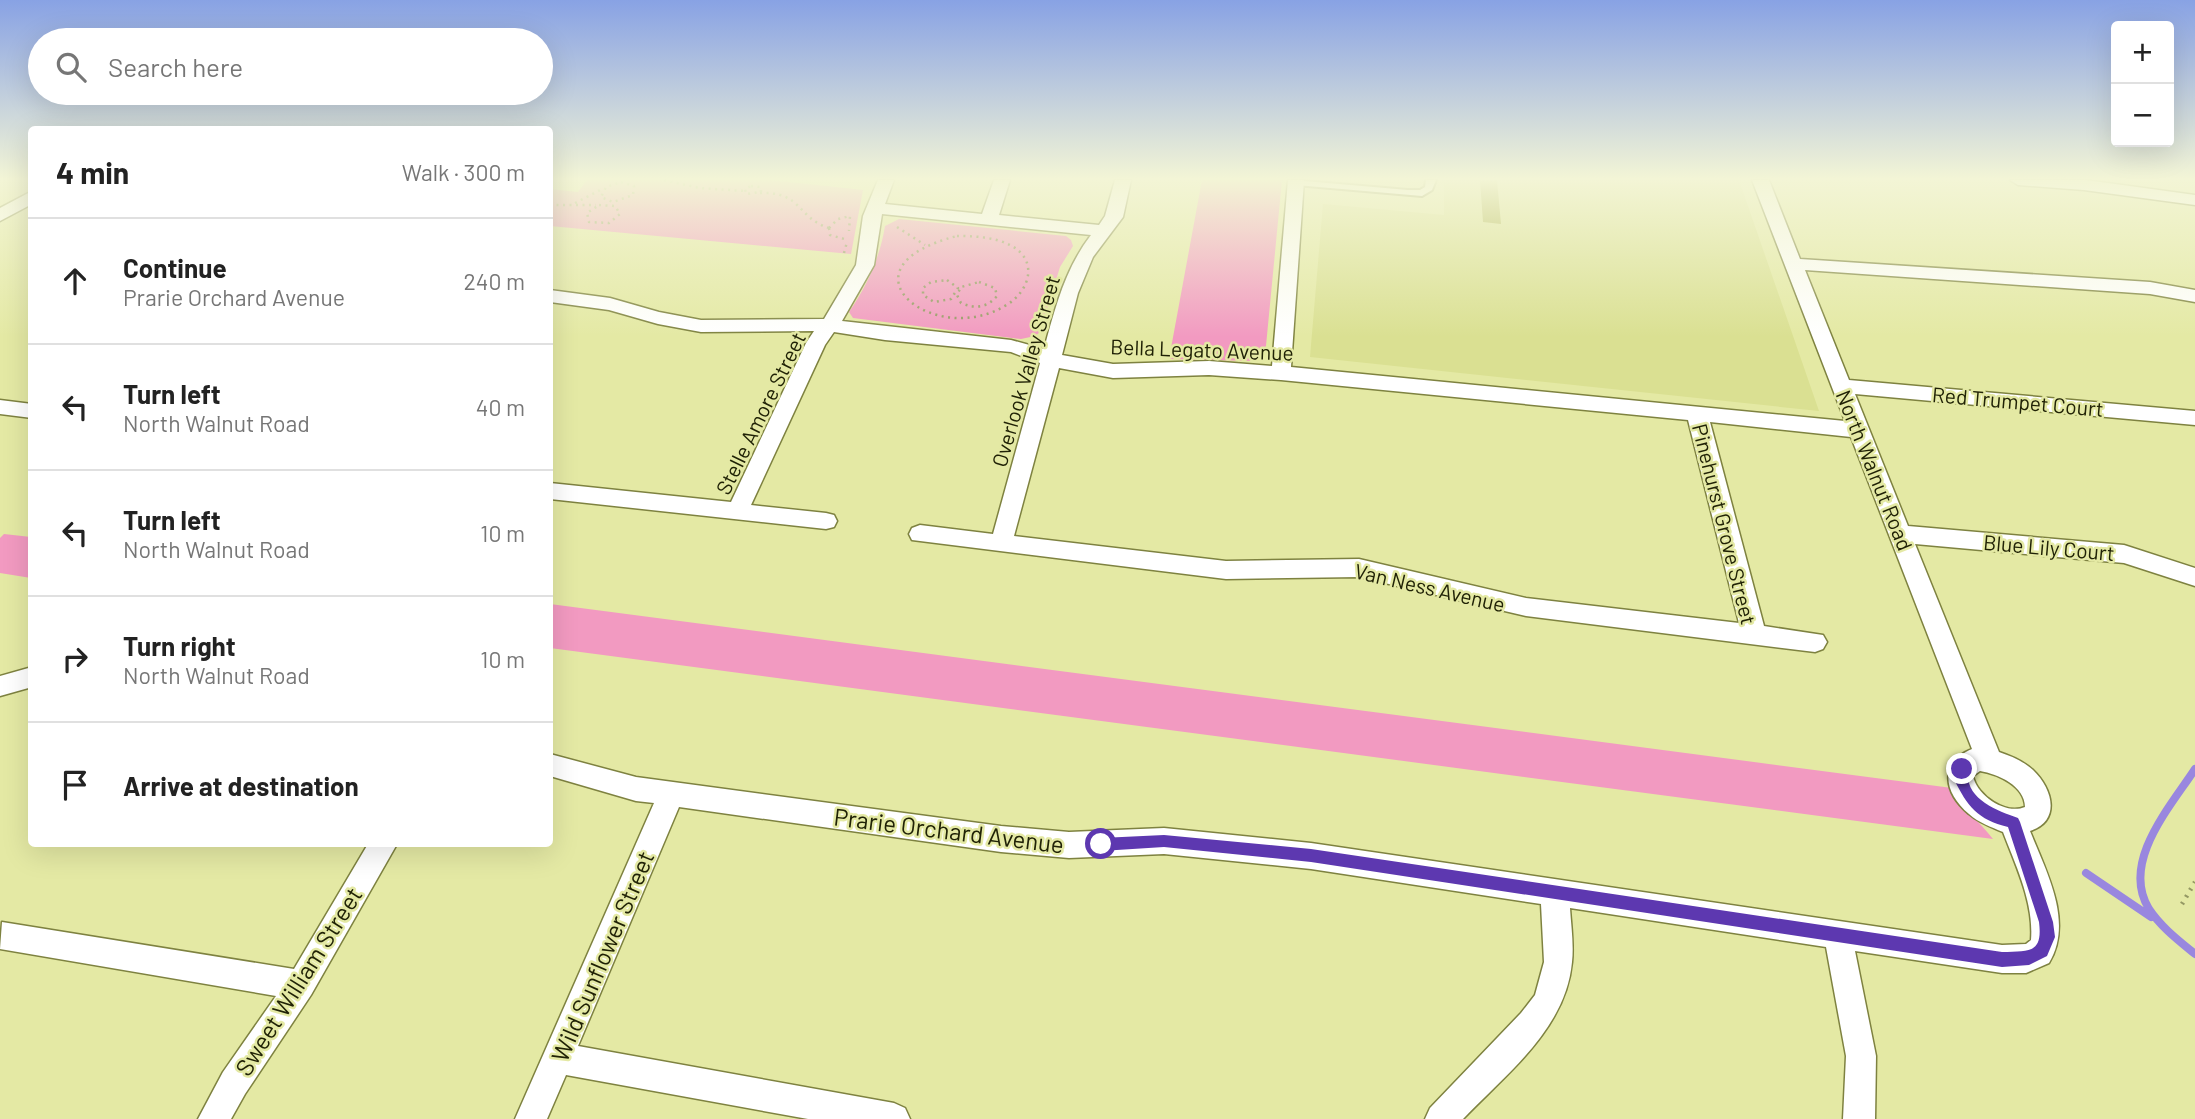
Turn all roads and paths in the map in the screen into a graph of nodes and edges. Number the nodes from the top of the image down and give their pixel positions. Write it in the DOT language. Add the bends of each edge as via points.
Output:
graph roads {
  1 [pos="830,232"];
  2 [pos="848,232"];
  3 [pos="871,232"];
  4 [pos="907,232"];
  5 [pos="1103,232"];
  6 [pos="1292,232"];
  7 [pos="1781,232"];
  8 [pos="848,240"];
  9 [pos="926,245"];
  10 [pos="844,253"];
  11 [pos="1794,264"];
  12 [pos="958,292"];
  13 [pos="553,296"];
  14 [pos="2195,296"];
  15 [pos="829,325"];
  16 [pos="1051,360"];
  17 [pos="1281,373"];
  18 [pos="1842,386"];
  19 [pos="0,407"];
  20 [pos="28,410"];
  21 [pos="1697,414"];
  22 [pos="2195,418"];
  23 [pos="1859,430"];
  24 [pos="553,491"];
  25 [pos="737,512"];
  26 [pos="827,521"];
  27 [pos="920,534"];
  28 [pos="1900,534"];
  29 [pos="1001,544"];
  30 [pos="2195,577"];
  31 [pos="1754,634"];
  32 [pos="1815,642"];
  33 [pos="28,678"];
  34 [pos="1,685"];
  35 [pos="1989,759"];
  36 [pos="553,766"];
  37 [pos="672,793"];
  38 [pos="2013,822"];
  39 [pos="381,847"];
  40 [pos="2195,882"];
  41 [pos="1555,892"];
  42 [pos="2182,904"];
  43 [pos="1838,935"];
  44 [pos="2,936"];
  45 [pos="301,985"];
  46 [pos="558,1058"];
  47 [pos="214,1119"];
  48 [pos="531,1119"];
  49 [pos="894,1119"];
  50 [pos="1441,1119"];
  51 [pos="1859,1119"];
  1 -- 8 [label="path"];
  2 -- 8 [label="path"];
  3 -- 15 [label="street, Stelle Amore Street" via="865,265"];
  4 -- 9 [label="path"];
  5 -- 16 [label="street, Overlook Valley Street" via="1077,272"];
  6 -- 17 [label="street"];
  7 -- 11 [label="street, North Walnut Road"];
  8 -- 10 [label="path"];
  9 -- 9 [label="path" via="957,236 996,239 1024,256 1029,281 1009,305 989,313 943,316 923,310 907,300 899,287 899,273 906,260"];
  11 -- 14 [label="street" via="2150,288"];
  11 -- 18 [label="street, North Walnut Road"];
  12 -- 12 [label="path" via="952,282 941,280 922,291 928,300 940,302"];
  12 -- 12 [label="path" via="961,303 972,307 991,303 997,296 995,288 979,282 966,284"];
  13 -- 15 [label="street, Bella Legato Avenue" via="610,304 701,326"];
  15 -- 16 [label="street, Bella Legato Avenue" via="1011,346"];
  15 -- 25 [label="street, Stelle Amore Street" via="816,343"];
  16 -- 17 [label="street, Bella Legato Avenue" via="1113,371 1209,368"];
  16 -- 29 [label="street, Overlook Valley Street"];
  17 -- 21 [label="street, Bella Legato Avenue"];
  18 -- 22 [label="street, Red Trumpet Court"];
  18 -- 23 [label="street, North Walnut Road"];
  19 -- 20 [label="street"];
  21 -- 23 [label="street, Bella Legato Avenue"];
  21 -- 31 [label="street, Pinehurst Grove Street"];
  23 -- 28 [label="street, North Walnut Road"];
  24 -- 25 [label="street"];
  25 -- 26 [label="street"];
  27 -- 29 [label="street, Van Ness Avenue"];
  28 -- 30 [label="street, Blue Lily Court" via="2124,554"];
  28 -- 35 [label="street, North Walnut Road"];
  29 -- 31 [label="street, Van Ness Avenue" via="1226,570 1359,568 1503,604"];
  31 -- 32 [label="street, Van Ness Avenue"];
  33 -- 34 [label="street"];
  35 -- 38 [label="street" via="2021,774 2037,795 2039,808 2034,816"];
  35 -- 38 [label="street" via="1967,762 1960,779 1964,791 1984,811"];
  36 -- 37 [label="street, Prarie Orchard Avenue"];
  37 -- 41 [label="street, Prarie Orchard Avenue" via="1044,844 1203,843"];
  37 -- 46 [label="street, Wild Sunflower Street"];
  38 -- 43 [label="street, Prarie Orchard Avenue" via="2041,903 2048,937 2042,951 2029,958 2002,960"];
  39 -- 45 [label="street, Sweet William Street"];
  40 -- 42 [label="path"];
  41 -- 43 [label="street, Prarie Orchard Avenue"];
  41 -- 50 [label="street" via="1558,962 1548,1002"];
  43 -- 51 [label="street" via="1861,1056"];
  44 -- 45 [label="street"];
  45 -- 47 [label="street, Sweet William Street"];
  46 -- 48 [label="street, Wild Sunflower Street"];
  46 -- 49 [label="street"];
}
